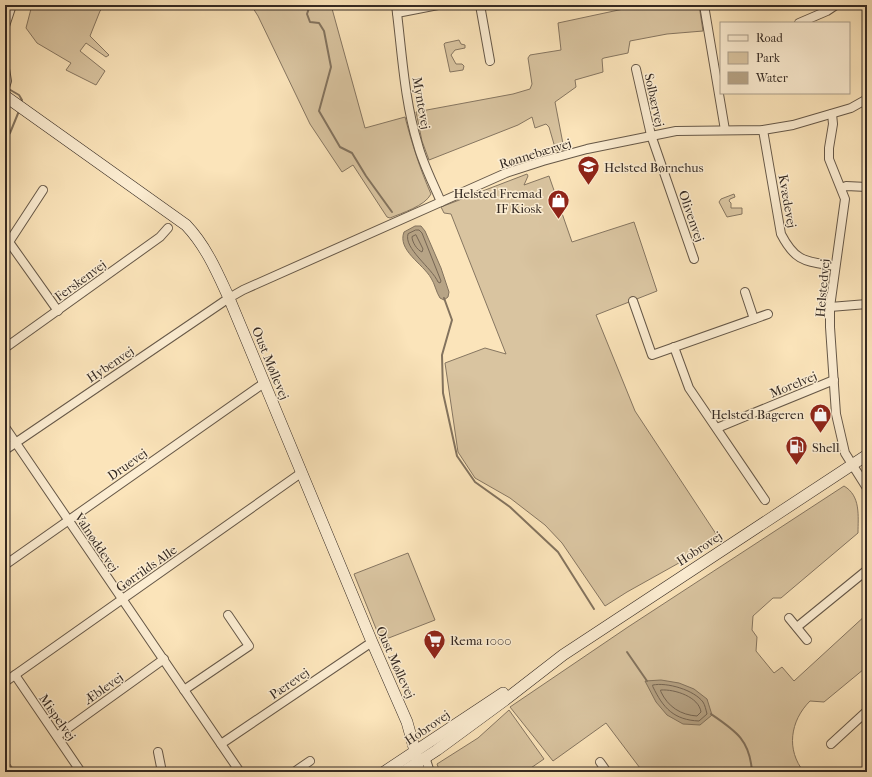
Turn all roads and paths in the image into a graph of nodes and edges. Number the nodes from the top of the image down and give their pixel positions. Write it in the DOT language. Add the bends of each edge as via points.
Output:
graph roads {
  1 [pos="12,5"];
  2 [pos="438,5"];
  3 [pos="480,5"];
  4 [pos="704,5"];
  5 [pos="836,5"];
  6 [pos="396,9"];
  7 [pos="801,22"];
  8 [pos="5,26"];
  9 [pos="720,56"];
  10 [pos="713,59"];
  11 [pos="490,61"];
  12 [pos="5,69"];
  13 [pos="636,69"];
  14 [pos="5,87"];
  15 [pos="5,96"];
  16 [pos="867,99"];
  17 [pos="832,114"];
  18 [pos="724,130"];
  19 [pos="763,130"];
  20 [pos="651,135"];
  21 [pos="867,187"];
  22 [pos="842,188"];
  23 [pos="44,190"];
  24 [pos="441,202"];
  25 [pos="168,228"];
  26 [pos="7,242"];
  27 [pos="694,259"];
  28 [pos="835,266"];
  29 [pos="745,292"];
  30 [pos="229,298"];
  31 [pos="633,301"];
  32 [pos="867,304"];
  33 [pos="830,307"];
  34 [pos="58,311"];
  35 [pos="768,314"];
  36 [pos="754,319"];
  37 [pos="674,347"];
  38 [pos="5,348"];
  39 [pos="834,380"];
  40 [pos="264,383"];
  41 [pos="5,427"];
  42 [pos="717,428"];
  43 [pos="16,443"];
  44 [pos="5,450"];
  45 [pos="867,455"];
  46 [pos="852,465"];
  47 [pos="301,473"];
  48 [pos="867,488"];
  49 [pos="765,500"];
  50 [pos="68,520"];
  51 [pos="5,565"];
  52 [pos="867,570"];
  53 [pos="122,600"];
  54 [pos="228,615"];
  55 [pos="789,618"];
  56 [pos="797,628"];
  57 [pos="807,640"];
  58 [pos="372,642"];
  59 [pos="164,659"];
  60 [pos="15,675"];
  61 [pos="5,682"];
  62 [pos="184,690"];
  63 [pos="867,711"];
  64 [pos="57,736"];
  65 [pos="221,744"];
  66 [pos="831,744"];
  67 [pos="158,752"];
  68 [pos="420,758"];
  69 [pos="310,761"];
  70 [pos="600,762"];
  71 [pos="81,772"];
  72 [pos="162,772"];
  73 [pos="240,772"];
  74 [pos="294,772"];
  75 [pos="384,772"];
  76 [pos="402,772"];
  77 [pos="430,772"];
  78 [pos="607,772"];
  1 -- 8 [label="street"];
  2 -- 6 [label="street"];
  3 -- 11 [label="street"];
  4 -- 10 [label="street"];
  5 -- 7 [label="street"];
  6 -- 24 [label="street, Myntevej" via="409,111 424,164"];
  9 -- 10 [label="street"];
  10 -- 18 [label="street"];
  12 -- 14 [label="street"];
  13 -- 20 [label="street, Solbærvej"];
  15 -- 30 [label="street, Oust Møllevej" via="186,225 209,256"];
  16 -- 17 [label="street, Rønnebærvej"];
  17 -- 19 [label="street, Rønnebærvej"];
  17 -- 22 [label="street, Helstedvej" via="829,159"];
  18 -- 19 [label="street, Rønnebærvej"];
  18 -- 20 [label="street, Rønnebærvej" via="676,131"];
  19 -- 28 [label="street, Kvædevej" via="781,234 794,254 803,259"];
  20 -- 24 [label="street, Rønnebærvej" via="543,161 506,173"];
  20 -- 27 [label="street, Olivenvej"];
  21 -- 22 [label="street"];
  22 -- 28 [label="street, Helstedvej" via="845,199"];
  23 -- 26 [label="street"];
  24 -- 30 [label="street, Rønnebærvej"];
  25 -- 34 [label="street, Ferskenvej" via="160,237"];
  26 -- 34 [label="street"];
  28 -- 33 [label="street, Helstedvej"];
  29 -- 36 [label="street"];
  30 -- 40 [label="street, Oust Møllevej"];
  30 -- 43 [label="street, Hybenvej"];
  31 -- 37 [label="street" via="652,355"];
  32 -- 33 [label="street"];
  33 -- 39 [label="street, Helstedvej"];
  34 -- 38 [label="street, Ferskenvej"];
  35 -- 36 [label="street"];
  36 -- 37 [label="street"];
  37 -- 42 [label="street" via="689,388"];
  39 -- 42 [label="street, Morelvej"];
  39 -- 46 [label="street, Helstedvej" via="836,414 845,453"];
  40 -- 47 [label="street, Oust Møllevej"];
  40 -- 50 [label="street, Druevej"];
  41 -- 43 [label="street, Valnøddevej"];
  42 -- 49 [label="street"];
  43 -- 44 [label="street, Hybenvej"];
  43 -- 50 [label="street, Valnøddevej"];
  45 -- 46 [label="street, Hobrovej"];
  46 -- 48 [label="street, Helstedvej"];
  46 -- 68 [label="street, Hobrovej" via="546,667 505,700"];
  47 -- 53 [label="street, Gørrilds Alle"];
  47 -- 58 [label="street, Oust Møllevej"];
  50 -- 51 [label="street, Druevej"];
  50 -- 53 [label="street, Valnøddevej"];
  52 -- 56 [label="street"];
  53 -- 59 [label="street, Valnøddevej"];
  53 -- 60 [label="street, Gørrilds Alle"];
  54 -- 62 [label="street" via="249,646"];
  55 -- 56 [label="street"];
  56 -- 57 [label="street"];
  58 -- 65 [label="street, Pærevej"];
  58 -- 68 [label="street, Oust Møllevej" via="407,722 418,736"];
  59 -- 62 [label="street, Valnøddevej"];
  59 -- 64 [label="street, Æblevej"];
  60 -- 61 [label="street, Gørrilds Alle"];
  60 -- 64 [label="street, Mispelvej"];
  62 -- 65 [label="street, Valnøddevej"];
  63 -- 66 [label="street"];
  64 -- 71 [label="street, Mispelvej"];
  65 -- 73 [label="street, Valnøddevej"];
  67 -- 72 [label="street"];
  68 -- 75 [label="street, Hobrovej"];
  68 -- 76 [label="street, Hobrovej"];
  68 -- 77 [label="street"];
  69 -- 74 [label="street"];
  70 -- 78 [label="street"];
}
